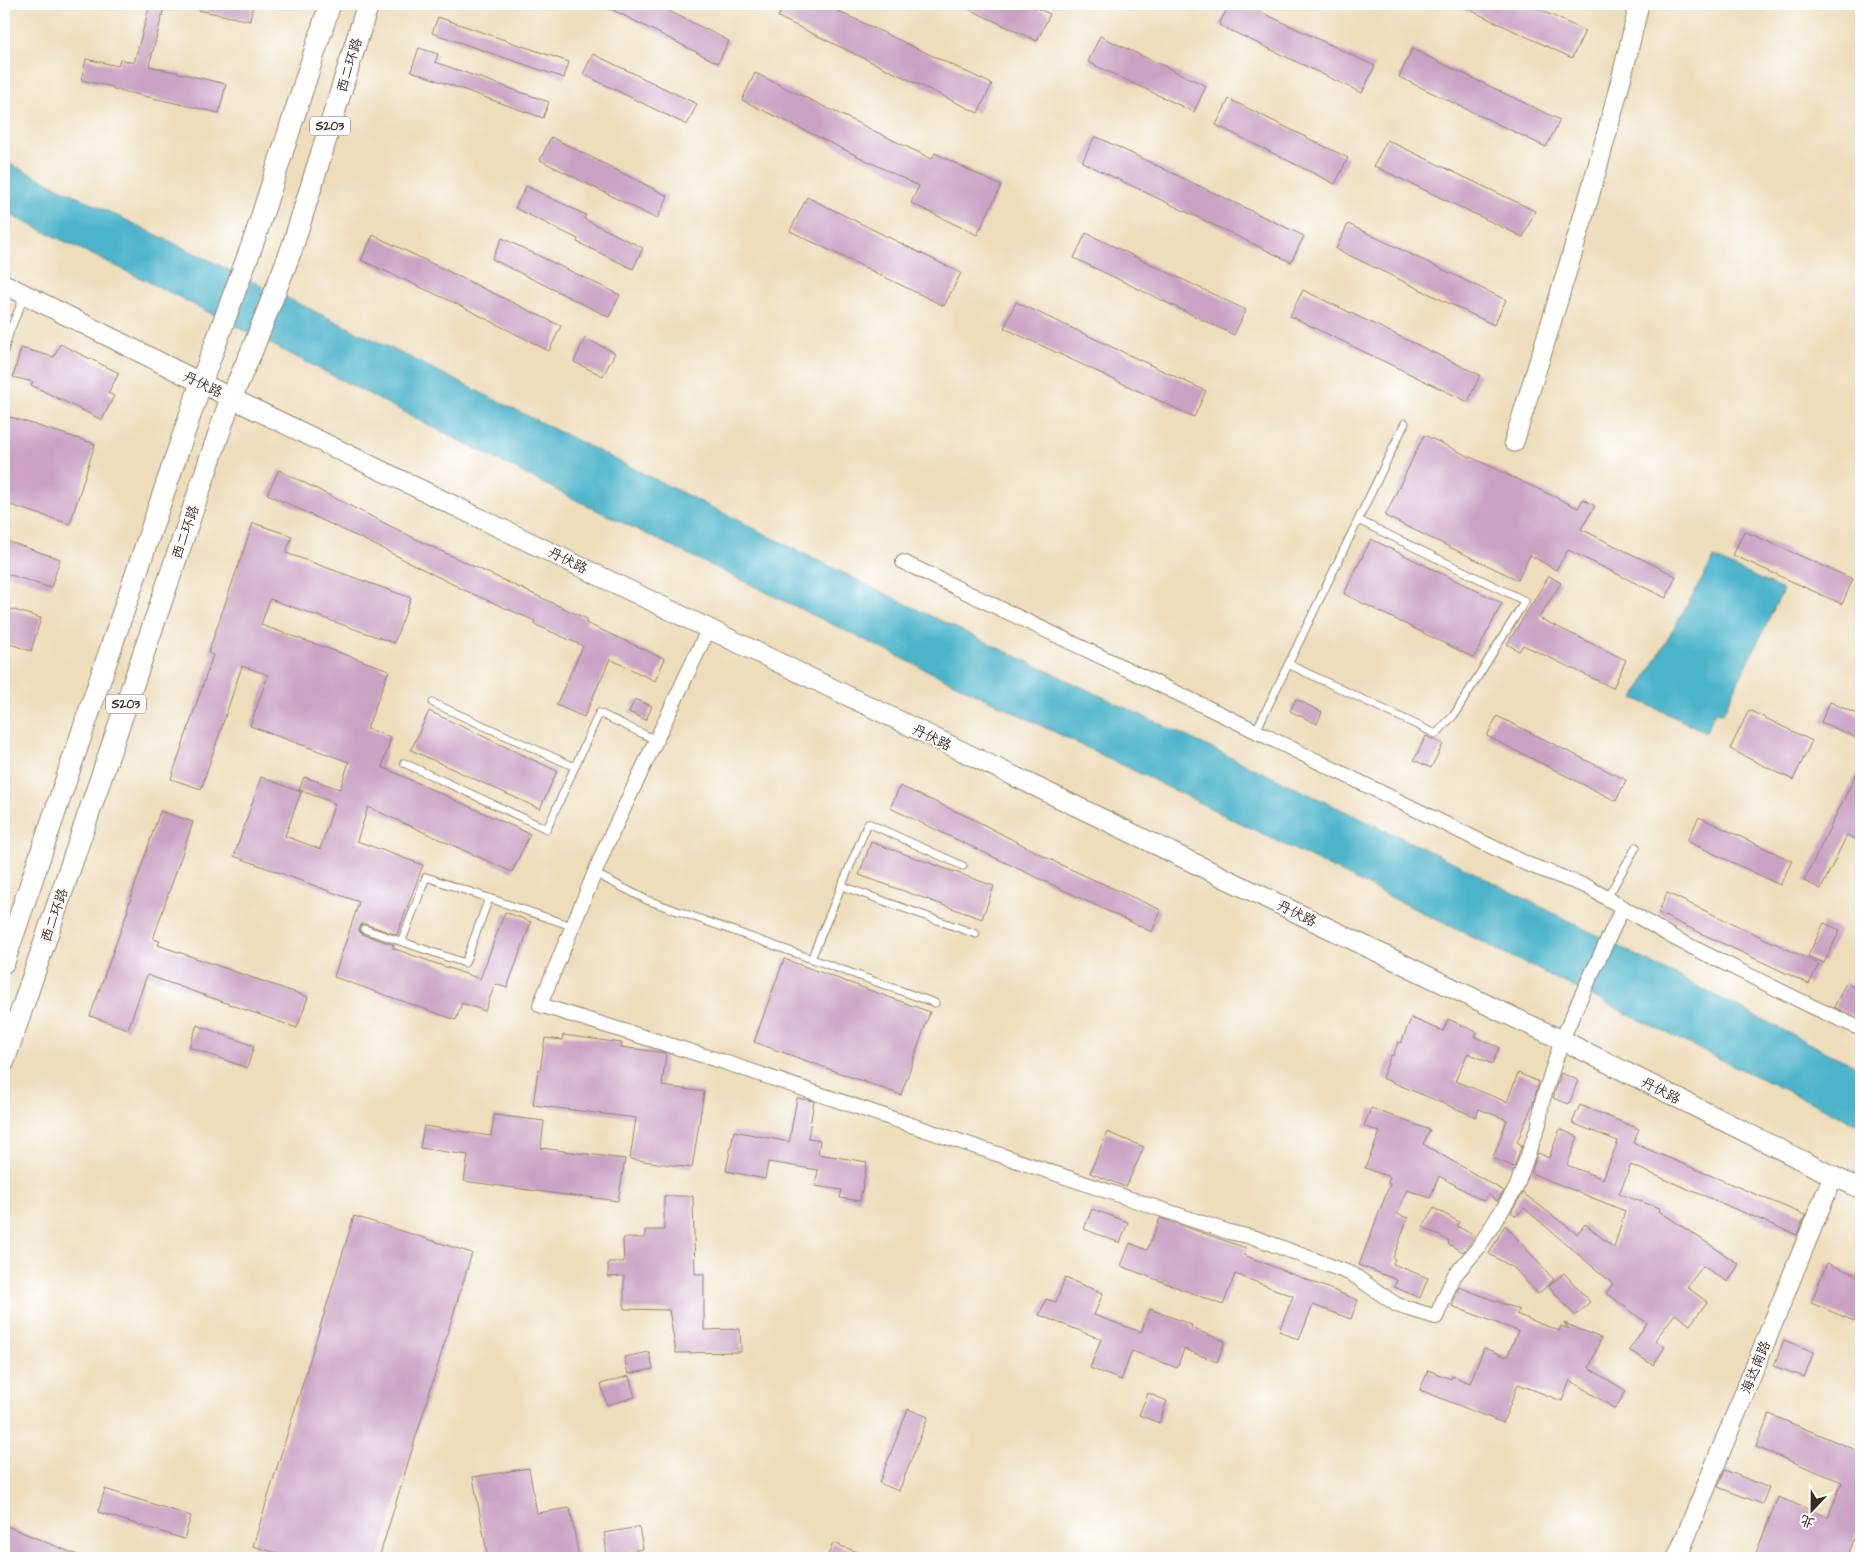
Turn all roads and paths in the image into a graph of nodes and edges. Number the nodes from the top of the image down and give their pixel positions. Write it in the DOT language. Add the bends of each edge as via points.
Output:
graph roads {
  1 [pos="330,4"];
  2 [pos="368,4"];
  3 [pos="1638,4"];
  4 [pos="4,284"];
  5 [pos="26,295"];
  6 [pos="4,350"];
  7 [pos="201,383"];
  8 [pos="231,398"];
  9 [pos="1405,423"];
  10 [pos="1514,442"];
  11 [pos="1358,520"];
  12 [pos="903,562"];
  13 [pos="709,628"];
  14 [pos="1288,664"];
  15 [pos="433,703"];
  16 [pos="1256,731"];
  17 [pos="656,740"];
  18 [pos="404,763"];
  19 [pos="575,767"];
  20 [pos="1636,847"];
  21 [pos="963,866"];
  22 [pos="594,873"];
  23 [pos="842,886"];
  24 [pos="489,898"];
  25 [pos="1607,898"];
  26 [pos="1623,907"];
  27 [pos="572,926"];
  28 [pos="364,929"];
  29 [pos="976,934"];
  30 [pos="402,941"];
  31 [pos="811,959"];
  32 [pos="4,962"];
  33 [pos="935,1003"];
  34 [pos="1861,1029"];
  35 [pos="1562,1040"];
  36 [pos="4,1061"];
  37 [pos="1833,1176"];
  38 [pos="1861,1189"];
  39 [pos="1677,1558"];
  1 -- 7 [label="main road, S203" via="255,236"];
  2 -- 8 [label="main road, 西二环路 / S203" via="292,248"];
  3 -- 10 [label="main road" via="1588,204"];
  4 -- 5 [label="main road, 丹伏路"];
  5 -- 6 [label="lane"];
  5 -- 7 [label="main road, 丹伏路"];
  7 -- 8 [label="main road, 丹伏路"];
  7 -- 32 [label="main road, S203"];
  8 -- 13 [label="main road, 丹伏路"];
  8 -- 36 [label="main road, 西二环路 / S203"];
  9 -- 11 [label="lane"];
  11 -- 14 [label="lane"];
  11 -- 14 [label="lane" via="1525,601 1454,714 1436,734"];
  12 -- 16 [label="street"];
  13 -- 17 [label="street"];
  13 -- 35 [label="main road, 丹伏路"];
  14 -- 16 [label="lane"];
  15 -- 19 [label="lane"];
  16 -- 25 [label="street" via="1527,864 1588,887"];
  17 -- 19 [label="lane" via="598,713"];
  17 -- 22 [label="street"];
  18 -- 19 [label="lane" via="548,829"];
  20 -- 25 [label="lane"];
  21 -- 23 [label="lane" via="868,823"];
  22 -- 27 [label="street"];
  22 -- 31 [label="lane" via="647,900"];
  23 -- 29 [label="lane"];
  23 -- 31 [label="lane"];
  24 -- 27 [label="lane"];
  24 -- 30 [label="lane" via="465,962"];
  24 -- 30 [label="lane" via="426,876"];
  25 -- 26 [label="street"];
  26 -- 34 [label="street" via="1674,938"];
  26 -- 35 [label="street"];
  27 -- 35 [label="street" via="540,1005 721,1061 1229,1232 1256,1238 1352,1274 1397,1305 1436,1317 1454,1276 1478,1248 1516,1188 1539,1124 1542,1102"];
  28 -- 30 [label="lane"];
  31 -- 33 [label="lane"];
  35 -- 37 [label="main road, 丹伏路"];
  37 -- 38 [label="main road, 丹伏路"];
  37 -- 39 [label="main road, 海达南路"];
}
